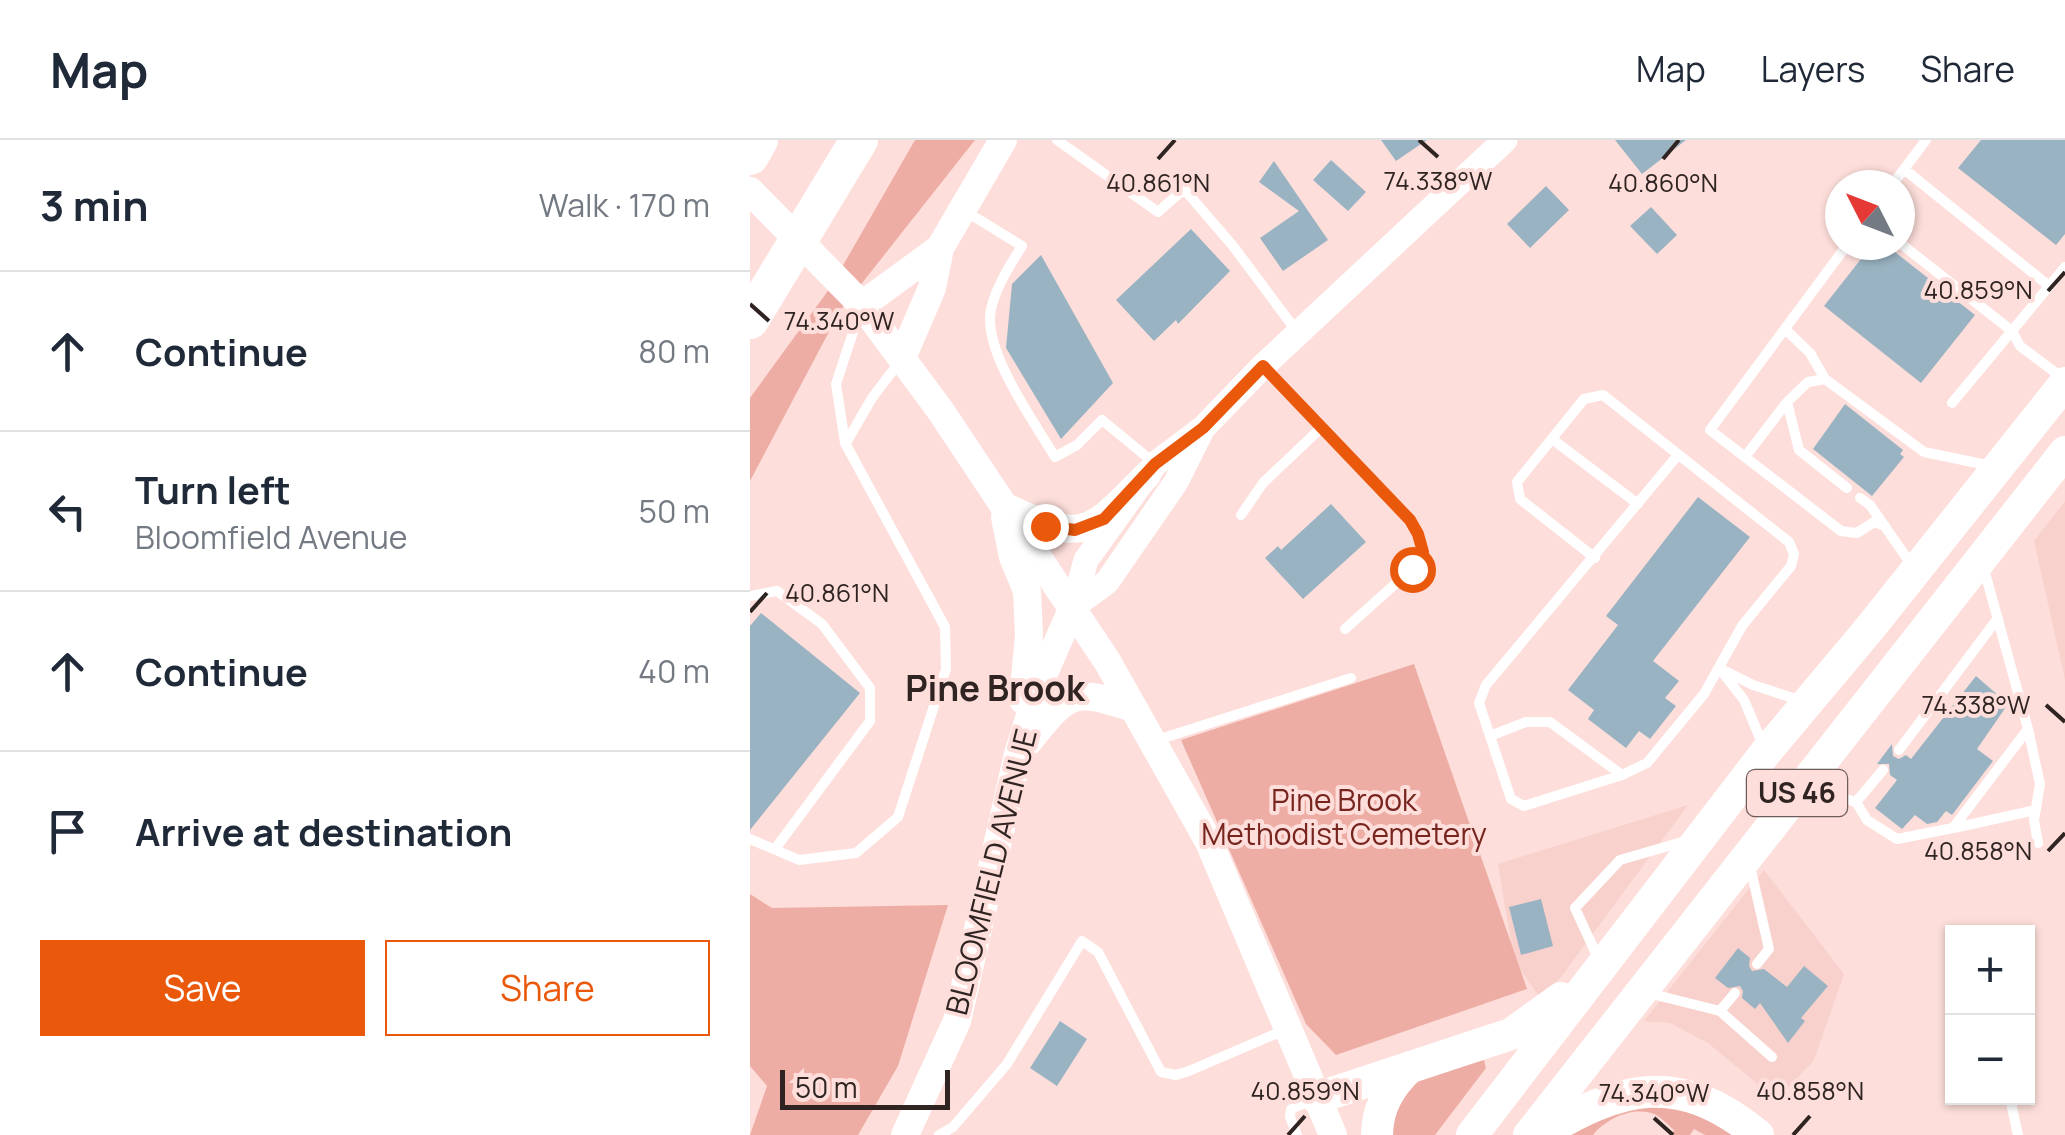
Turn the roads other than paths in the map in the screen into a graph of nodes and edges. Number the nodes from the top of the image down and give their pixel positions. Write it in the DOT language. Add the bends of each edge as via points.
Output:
graph roads {
  1 [pos="859,140"];
  2 [pos="1003,140"];
  3 [pos="1057,140"];
  4 [pos="1505,140"];
  5 [pos="1926,140"];
  6 [pos="1904,169"];
  7 [pos="750,191"];
  8 [pos="964,210"];
  9 [pos="940,248"];
  10 [pos="1915,255"];
  11 [pos="1837,260"];
  12 [pos="2064,272"];
  13 [pos="2049,286"];
  14 [pos="862,305"];
  15 [pos="750,320"];
  16 [pos="1785,329"];
  17 [pos="2012,330"];
  18 [pos="1298,333"];
  19 [pos="902,358"];
  20 [pos="1263,366"];
  21 [pos="1825,379"];
  22 [pos="2065,382"];
  23 [pos="1787,402"];
  24 [pos="1952,403"];
  25 [pos="1203,428"];
  26 [pos="1322,428"];
  27 [pos="1552,440"];
  28 [pos="845,444"];
  29 [pos="2065,452"];
  30 [pos="1678,455"];
  31 [pos="1745,457"];
  32 [pos="1998,468"];
  33 [pos="1151,470"];
  34 [pos="1847,488"];
  35 [pos="1860,498"];
  36 [pos="1638,504"];
  37 [pos="1003,506"];
  38 [pos="1242,515"];
  39 [pos="1884,526"];
  40 [pos="1595,558"];
  41 [pos="1981,558"];
  42 [pos="1916,572"];
  43 [pos="750,596"];
  44 [pos="1073,607"];
  45 [pos="1998,618"];
  46 [pos="1345,628"];
  47 [pos="1719,668"];
  48 [pos="1351,678"];
  49 [pos="1806,702"];
  50 [pos="1130,707"];
  51 [pos="2028,730"];
  52 [pos="1490,736"];
  53 [pos="1152,742"];
  54 [pos="1899,750"];
  55 [pos="1766,752"];
  56 [pos="1018,754"];
  57 [pos="1883,770"];
  58 [pos="1622,775"];
  59 [pos="1803,786"];
  60 [pos="1856,802"];
  61 [pos="2036,810"];
  62 [pos="1954,828"];
  63 [pos="1698,838"];
  64 [pos="750,839"];
  65 [pos="2038,843"];
  66 [pos="774,849"];
  67 [pos="1748,858"];
  68 [pos="1601,964"];
  69 [pos="1758,964"];
  70 [pos="1642,991"];
  71 [pos="1734,993"];
  72 [pos="1720,1011"];
  73 [pos="1288,1028"];
  74 [pos="1772,1056"];
  75 [pos="1410,1067"];
  76 [pos="1317,1098"];
  77 [pos="2012,1105"];
  78 [pos="905,1135"];
  79 [pos="939,1135"];
  80 [pos="1297,1135"];
  81 [pos="1334,1135"];
  82 [pos="1376,1135"];
  83 [pos="1472,1135"];
  84 [pos="1529,1135"];
  85 [pos="1539,1135"];
  86 [pos="1758,1135"];
  87 [pos="2018,1135"];
  1 -- 15 [label="highway"];
  2 -- 8 [label="main road"];
  3 -- 18 [label="lane" via="1158,212 1184,189"];
  4 -- 18 [label="street, BLOOMFIELD AVENUE"];
  5 -- 6 [label="lane"];
  6 -- 13 [label="lane"];
  7 -- 14 [label="main road"];
  8 -- 9 [label="main road"];
  8 -- 33 [label="lane" via="1022,246 990,312 994,350 1056,457 1102,420"];
  9 -- 14 [label="main road"];
  9 -- 19 [label="main road" via="932,288"];
  10 -- 17 [label="lane"];
  11 -- 16 [label="lane"];
  12 -- 13 [label="lane"];
  13 -- 17 [label="lane"];
  14 -- 19 [label="main road"];
  14 -- 28 [label="lane" via="836,384"];
  16 -- 21 [label="lane"];
  16 -- 31 [label="lane" via="1710,430"];
  17 -- 22 [label="lane" via="2020,346"];
  17 -- 24 [label="lane"];
  18 -- 20 [label="street, BLOOMFIELD AVENUE"];
  19 -- 28 [label="lane"];
  19 -- 37 [label="main road"];
  20 -- 25 [label="street, BLOOMFIELD AVENUE"];
  20 -- 26 [label="lane"];
  21 -- 23 [label="lane" via="1808,382"];
  21 -- 32 [label="lane" via="1924,452"];
  22 -- 32 [label="highway, US 46"];
  23 -- 31 [label="lane"];
  23 -- 34 [label="lane" via="1799,450"];
  25 -- 33 [label="street, BLOOMFIELD AVENUE"];
  25 -- 44 [label="street, BLOOMFIELD AVENUE" via="1176,482 1107,582"];
  26 -- 38 [label="lane" via="1262,483"];
  26 -- 46 [label="lane" via="1410,520 1423,552"];
  27 -- 30 [label="lane" via="1584,399 1603,395"];
  27 -- 36 [label="lane"];
  27 -- 40 [label="lane" via="1518,482 1520,499"];
  28 -- 66 [label="lane" via="945,627 946,670 898,817 856,853 799,860"];
  29 -- 41 [label="highway, US 46"];
  30 -- 36 [label="lane"];
  30 -- 47 [label="lane" via="1793,547 1790,566 1742,626"];
  31 -- 39 [label="lane" via="1841,531 1857,532 1874,522"];
  32 -- 42 [label="highway, US 46"];
  33 -- 37 [label="main road" via="1104,519 1075,530 1045,526"];
  33 -- 44 [label="street, BLOOMFIELD AVENUE" via="1086,560"];
  35 -- 39 [label="lane"];
  36 -- 40 [label="lane"];
  37 -- 44 [label="main road"];
  37 -- 56 [label="main road" via="1027,592 1030,635"];
  39 -- 42 [label="lane"];
  40 -- 52 [label="lane" via="1486,685 1479,704"];
  41 -- 45 [label="lane"];
  41 -- 59 [label="highway, US 46"];
  42 -- 49 [label="highway, US 46"];
  43 -- 66 [label="lane" via="777,591 822,624 870,688 870,721"];
  44 -- 50 [label="main road"];
  44 -- 56 [label="main road, BLOOMFIELD AVENUE"];
  45 -- 51 [label="lane"];
  45 -- 54 [label="lane"];
  47 -- 49 [label="lane"];
  47 -- 55 [label="lane" via="1744,700"];
  47 -- 58 [label="lane" via="1648,764"];
  48 -- 53 [label="lane"];
  49 -- 55 [label="highway, US 46"];
  50 -- 53 [label="main road"];
  50 -- 56 [label="main road" via="1085,694 1068,700"];
  51 -- 61 [label="lane" via="2040,784"];
  51 -- 62 [label="lane"];
  52 -- 58 [label="lane" via="1526,722 1550,722"];
  52 -- 58 [label="lane" via="1511,799 1524,806"];
  53 -- 73 [label="main road" via="1209,842"];
  55 -- 63 [label="highway, US 46"];
  56 -- 78 [label="main road, BLOOMFIELD AVENUE" via="957,1021"];
  57 -- 60 [label="lane"];
  59 -- 60 [label="lane"];
  59 -- 67 [label="highway, US 46"];
  60 -- 62 [label="lane" via="1868,820 1897,839"];
  61 -- 62 [label="lane"];
  61 -- 65 [label="lane"];
  63 -- 68 [label="highway, US 46"];
  63 -- 68 [label="lane" via="1620,860 1576,908"];
  64 -- 66 [label="lane"];
  67 -- 69 [label="lane" via="1769,949"];
  67 -- 70 [label="highway, US 46"];
  68 -- 75 [label="highway" via="1511,1034"];
  68 -- 83 [label="highway, US 46"];
  70 -- 72 [label="lane"];
  70 -- 84 [label="highway, US 46"];
  71 -- 72 [label="lane"];
  72 -- 74 [label="lane"];
  73 -- 76 [label="main road"];
  73 -- 79 [label="lane" via="1176,1076 1161,1072 1098,952 1082,941 1007,1064"];
  75 -- 76 [label="highway"];
  75 -- 82 [label="highway" via="1382,1104"];
  76 -- 80 [label="lane" via="1291,1108"];
  76 -- 81 [label="main road"];
  77 -- 87 [label="lane"];
  85 -- 86 [label="highway" via="1604,1100 1646,1091 1693,1098"];
}
